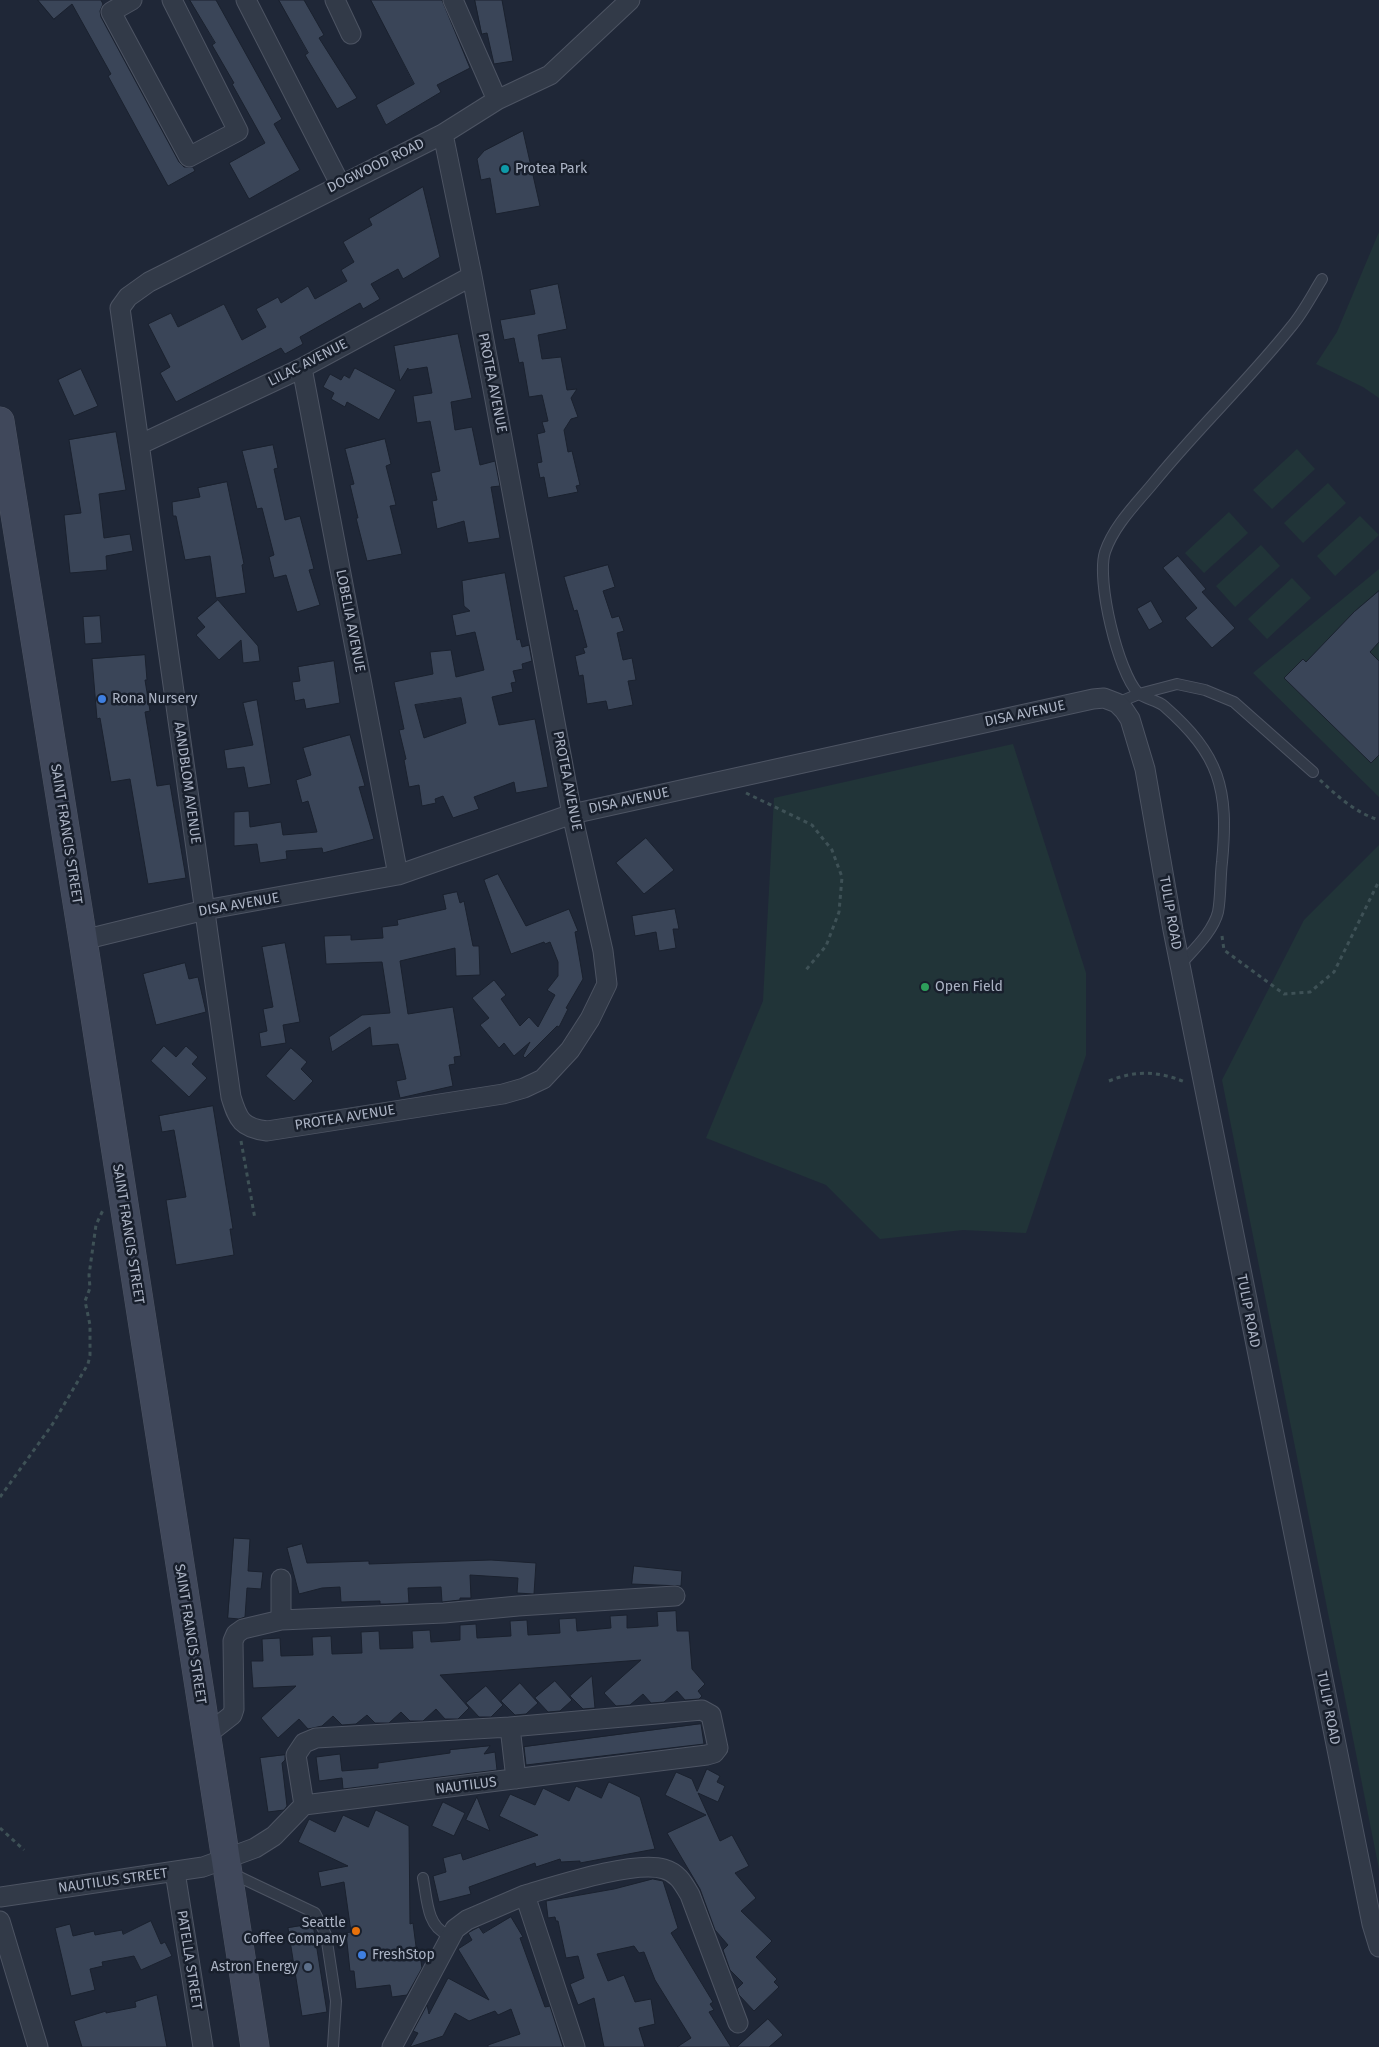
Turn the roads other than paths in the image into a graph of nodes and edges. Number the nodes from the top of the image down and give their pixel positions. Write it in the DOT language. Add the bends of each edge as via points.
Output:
graph roads {
  1 [pos="132,0"];
  2 [pos="172,0"];
  3 [pos="246,0"];
  4 [pos="335,0"];
  5 [pos="453,0"];
  6 [pos="630,0"];
  7 [pos="351,34"];
  8 [pos="497,100"];
  9 [pos="443,134"];
  10 [pos="340,184"];
  11 [pos="472,276"];
  12 [pos="1322,279"];
  13 [pos="121,320"];
  14 [pos="302,368"];
  15 [pos="0,421"];
  16 [pos="141,444"];
  17 [pos="1139,694"];
  18 [pos="1117,703"];
  19 [pos="1313,772"];
  20 [pos="572,814"];
  21 [pos="398,875"];
  22 [pos="205,910"];
  23 [pos="83,940"];
  24 [pos="1180,965"];
  25 [pos="233,1105"];
  26 [pos="281,1580"];
  27 [pos="674,1596"];
  28 [pos="281,1620"];
  29 [pos="510,1727"];
  30 [pos="205,1736"];
  31 [pos="516,1779"];
  32 [pos="304,1806"];
  33 [pos="227,1866"];
  34 [pos="175,1872"];
  35 [pos="423,1878"];
  36 [pos="525,1895"];
  37 [pos="0,1897"];
  38 [pos="0,1921"];
  39 [pos="455,1929"];
  40 [pos="1379,1947"];
  41 [pos="738,2023"];
  42 [pos="38,2047"];
  43 [pos="203,2047"];
  44 [pos="255,2047"];
  45 [pos="333,2047"];
  46 [pos="392,2047"];
  47 [pos="576,2047"];
  1 -- 2 [label="street" via="112,12 189,158 238,131"];
  3 -- 10 [label="street"];
  4 -- 7 [label="street"];
  5 -- 8 [label="street"];
  6 -- 8 [label="street, DOGWOOD ROAD" via="550,75"];
  8 -- 9 [label="street, DOGWOOD ROAD"];
  9 -- 10 [label="street, DOGWOOD ROAD"];
  9 -- 11 [label="street, PROTEA AVENUE"];
  10 -- 13 [label="street, DOGWOOD ROAD" via="149,282 123,302"];
  11 -- 14 [label="street, LILAC AVENUE"];
  11 -- 20 [label="street, PROTEA AVENUE"];
  12 -- 17 [label="lane" via="1292,326 1170,462 1118,526 1105,552 1102,570 1105,599 1127,676"];
  13 -- 16 [label="street, AANDBLOM AVENUE"];
  14 -- 16 [label="street, LILAC AVENUE"];
  14 -- 21 [label="street, LOBELIA AVENUE"];
  15 -- 23 [label="street, SAINT FRANCIS STREET"];
  16 -- 22 [label="street, AANDBLOM AVENUE"];
  17 -- 18 [label="lane"];
  17 -- 19 [label="lane" via="1176,684 1205,690 1234,702"];
  17 -- 24 [label="lane" via="1161,704 1191,731 1213,764 1223,796 1225,833 1218,913 1200,942"];
  18 -- 20 [label="street, DISA AVENUE" via="1104,698 1093,699"];
  18 -- 24 [label="street, TULIP ROAD" via="1130,719 1145,769"];
  20 -- 21 [label="street, DISA AVENUE"];
  20 -- 25 [label="street, PROTEA AVENUE" via="603,951 607,984 570,1050 543,1079 503,1094 267,1130 251,1129"];
  21 -- 22 [label="street, DISA AVENUE"];
  22 -- 23 [label="street, DISA AVENUE"];
  22 -- 25 [label="street, AANDBLOM AVENUE"];
  23 -- 30 [label="street, SAINT FRANCIS STREET"];
  24 -- 40 [label="street, TULIP ROAD"];
  26 -- 28 [label="street"];
  27 -- 28 [label="street" via="444,1613"];
  28 -- 30 [label="street" via="247,1627 236,1634 232,1650 234,1709"];
  29 -- 31 [label="street"];
  29 -- 31 [label="street, NAUTILUS" via="702,1710 711,1715 718,1745 714,1753 707,1755"];
  29 -- 32 [label="street" via="316,1738 304,1744 296,1755"];
  30 -- 33 [label="street, SAINT FRANCIS STREET"];
  31 -- 32 [label="street, NAUTILUS"];
  32 -- 33 [label="street" via="274,1836"];
  33 -- 34 [label="street, NAUTILUS STREET"];
  33 -- 44 [label="street, SAINT FRANCIS STREET"];
  33 -- 45 [label="lane" via="316,1913 326,1934 336,2001"];
  34 -- 37 [label="street, NAUTILUS STREET"];
  34 -- 43 [label="street, PATELLA STREET"];
  35 -- 39 [label="lane" via="433,1923 438,1931 447,1934"];
  36 -- 39 [label="street" via="466,1920"];
  36 -- 41 [label="street" via="647,1866 665,1869 680,1877 690,1895"];
  36 -- 47 [label="street"];
  38 -- 42 [label="street"];
  39 -- 46 [label="street"];
}
